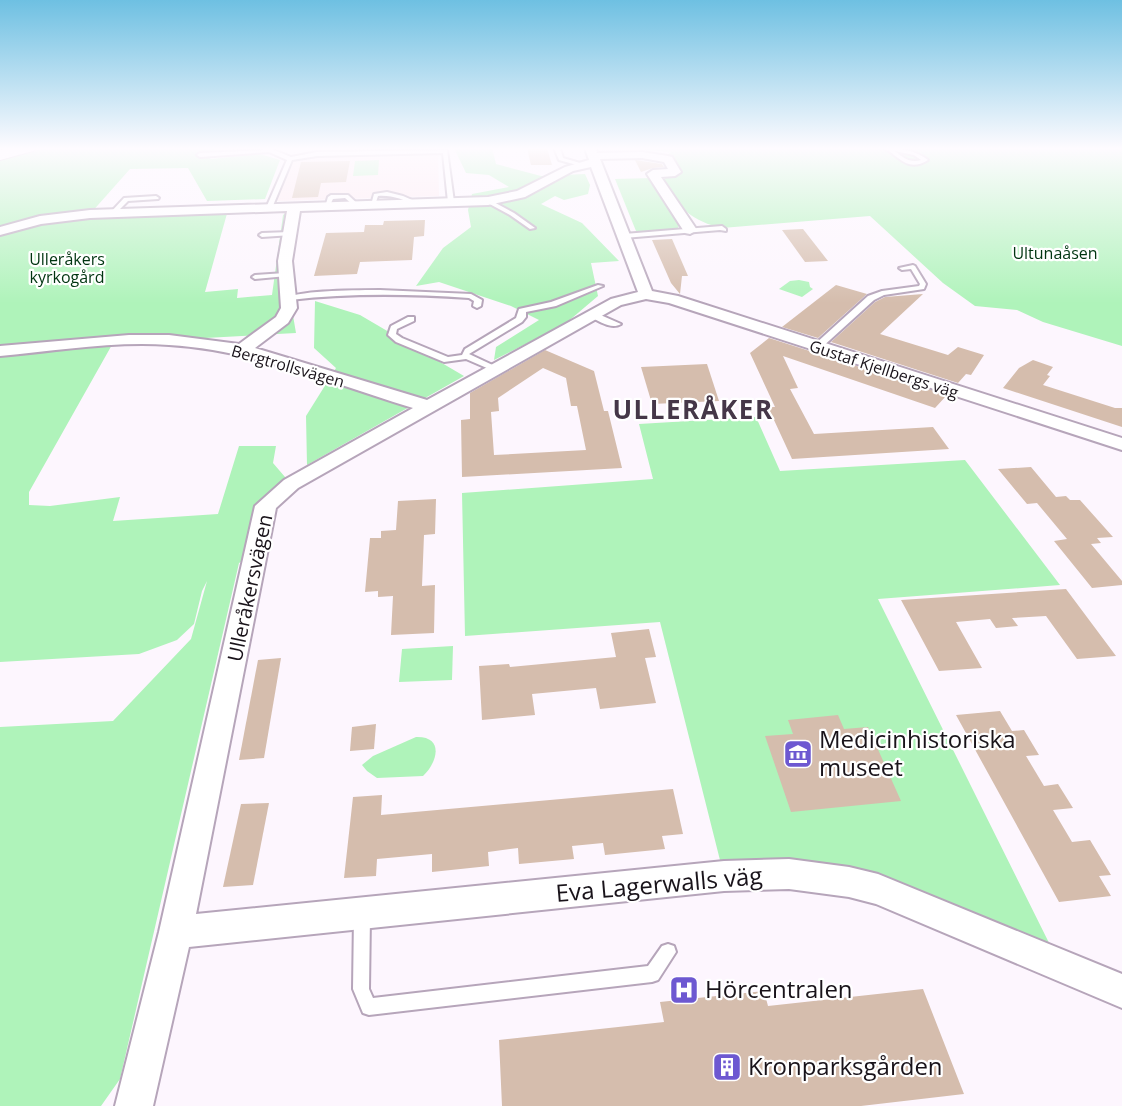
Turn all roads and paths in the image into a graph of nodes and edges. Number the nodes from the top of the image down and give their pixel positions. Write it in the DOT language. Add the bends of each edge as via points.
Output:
graph roads {
  1 [pos="125,200"];
  2 [pos="273,200"];
  3 [pos="494,200"];
  4 [pos="608,200"];
  5 [pos="670,200"];
  6 [pos="488,201"];
  7 [pos="451,202"];
  8 [pos="269,208"];
  9 [pos="113,213"];
  10 [pos="292,220"];
  11 [pos="532,228"];
  12 [pos="690,230"];
  13 [pos="724,230"];
  14 [pos="0,231"];
  15 [pos="262,235"];
  16 [pos="624,236"];
  17 [pos="902,268"];
  18 [pos="285,275"];
  19 [pos="255,277"];
  20 [pos="600,286"];
  21 [pos="646,294"];
  22 [pos="290,298"];
  23 [pos="477,306"];
  24 [pos="593,315"];
  25 [pos="411,319"];
  26 [pos="617,324"];
  27 [pos="817,347"];
  28 [pos="242,350"];
  29 [pos="0,351"];
  30 [pos="467,356"];
  31 [pos="496,370"];
  32 [pos="429,407"];
  33 [pos="1122,444"];
  34 [pos="362,913"];
  35 [pos="176,932"];
  36 [pos="668,952"];
  37 [pos="1122,991"];
  38 [pos="134,1106"];
  1 -- 9 [label="lane"];
  2 -- 8 [label="lane"];
  3 -- 6 [label="street"];
  4 -- 16 [label="street"];
  5 -- 12 [label="street"];
  6 -- 7 [label="street"];
  6 -- 11 [label="lane"];
  7 -- 10 [label="street" via="327,206"];
  7 -- 10 [label="street" via="451,215"];
  8 -- 9 [label="street"];
  8 -- 10 [label="street"];
  9 -- 14 [label="street" via="39,220"];
  10 -- 15 [label="lane"];
  10 -- 18 [label="street"];
  12 -- 13 [label="lane"];
  12 -- 16 [label="lane"];
  16 -- 21 [label="street"];
  17 -- 27 [label="lane" via="913,267 922,288 871,298"];
  18 -- 19 [label="lane"];
  18 -- 22 [label="street"];
  20 -- 30 [label="lane" via="522,311 519,320 468,351"];
  21 -- 24 [label="street, Ulleråkersvägen" via="616,302"];
  21 -- 27 [label="street, Gustaf Kjellbergs väg" via="674,299"];
  22 -- 23 [label="lane" via="408,293 471,296 478,300"];
  22 -- 28 [label="street" via="282,320"];
  24 -- 26 [label="lane"];
  24 -- 31 [label="street, Ulleråkersvägen"];
  25 -- 30 [label="lane" via="394,328 392,335 447,360"];
  27 -- 33 [label="street, Gustaf Kjellbergs väg"];
  28 -- 29 [label="street, Bergtrollsvägen" via="159,340"];
  28 -- 32 [label="street, Bergtrollsvägen"];
  30 -- 31 [label="lane"];
  31 -- 32 [label="street, Ulleråkersvägen"];
  32 -- 35 [label="street, Ulleråkersvägen" via="378,441 291,484 266,506"];
  34 -- 35 [label="street, Eva Lagerwalls väg"];
  34 -- 36 [label="lane" via="361,989 369,1007 652,974"];
  34 -- 37 [label="street, Eva Lagerwalls väg" via="724,876 789,874 878,889"];
  35 -- 38 [label="street, Ulleråkersvägen"];
}
